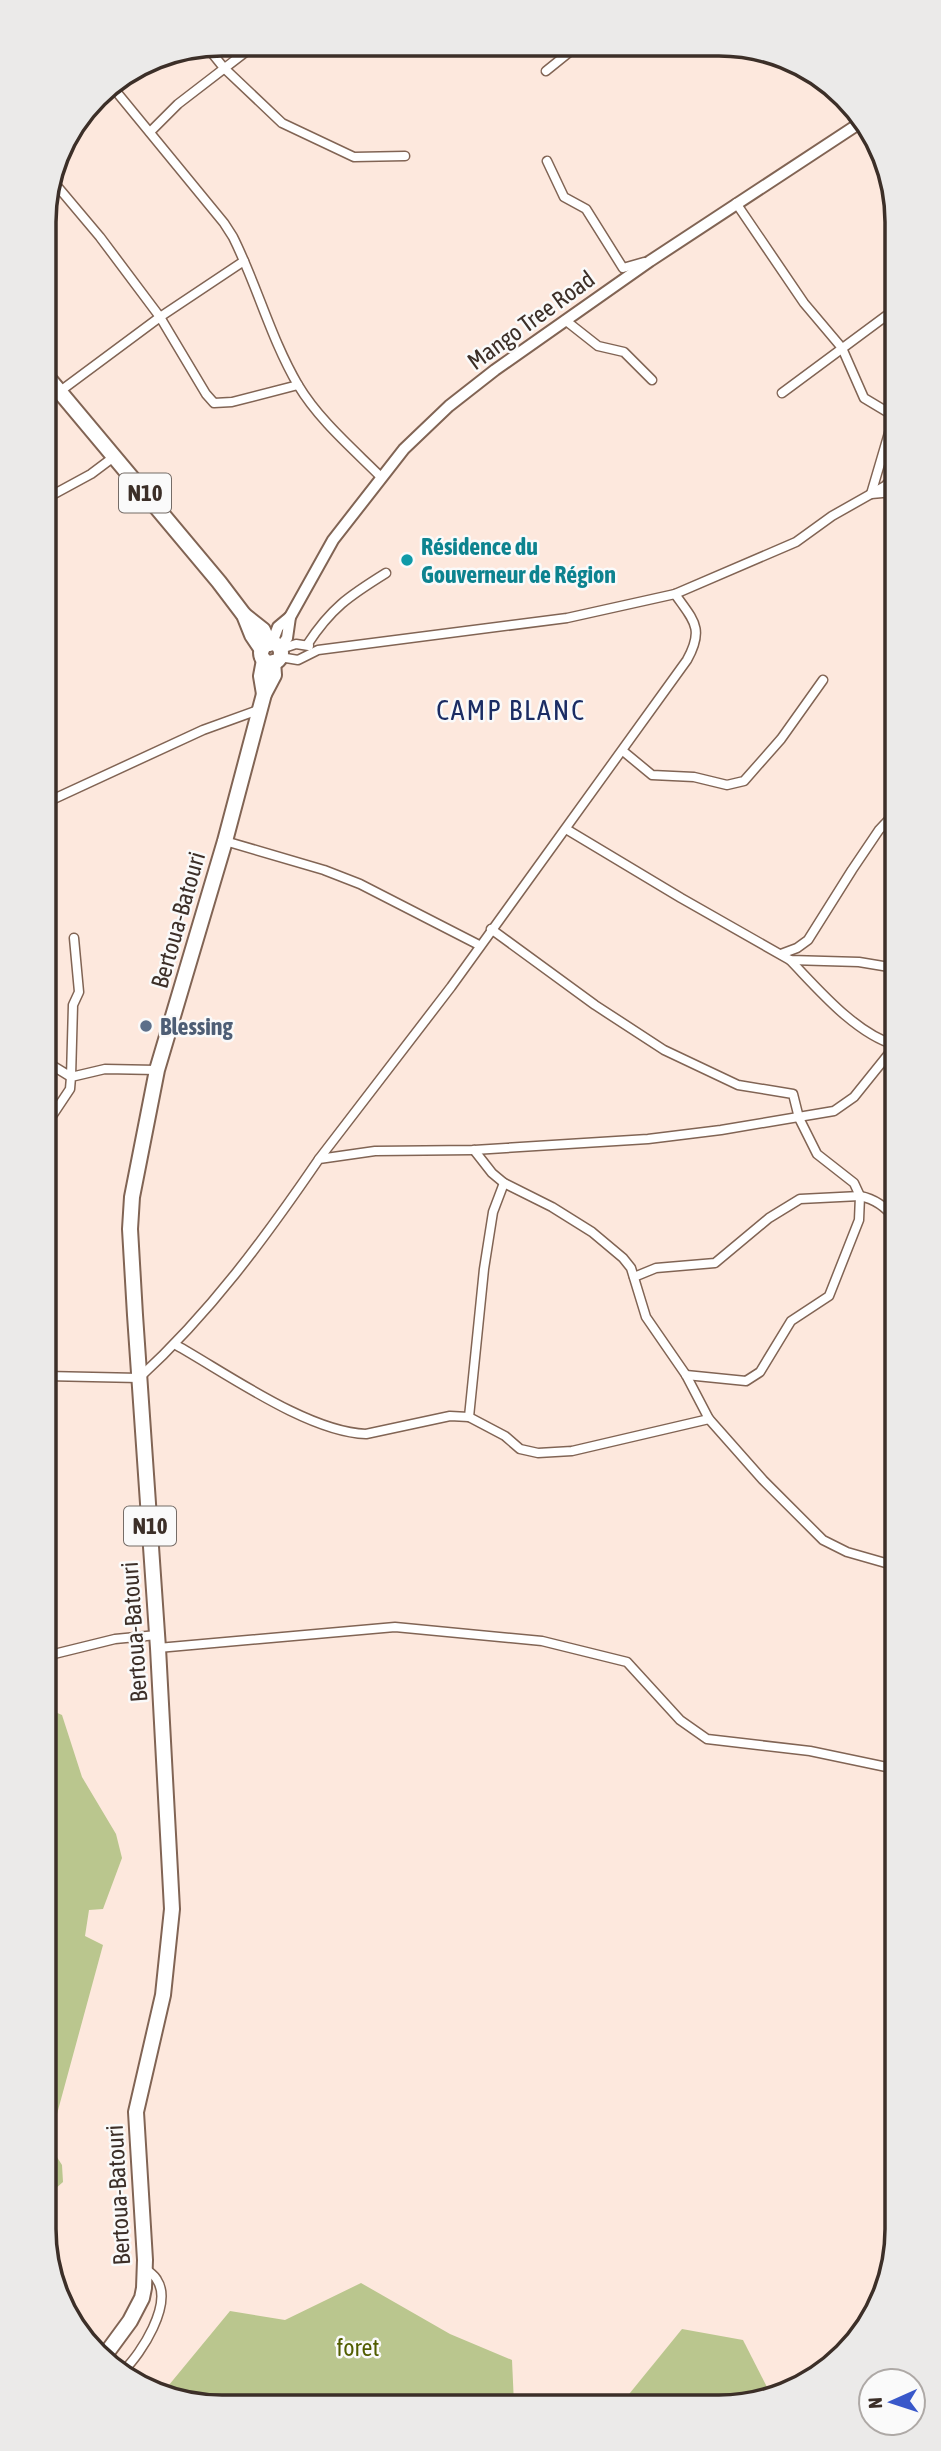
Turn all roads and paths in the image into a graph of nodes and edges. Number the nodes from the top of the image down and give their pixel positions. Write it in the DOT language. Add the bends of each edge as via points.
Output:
graph roads {
  1 [pos="214,56"];
  2 [pos="240,56"];
  3 [pos="565,56"];
  4 [pos="224,68"];
  5 [pos="546,71"];
  6 [pos="118,93"];
  7 [pos="855,126"];
  8 [pos="150,132"];
  9 [pos="405,156"];
  10 [pos="547,162"];
  11 [pos="59,188"];
  12 [pos="736,203"];
  13 [pos="244,261"];
  14 [pos="650,261"];
  15 [pos="159,317"];
  16 [pos="885,317"];
  17 [pos="565,320"];
  18 [pos="842,348"];
  19 [pos="652,380"];
  20 [pos="299,385"];
  21 [pos="56,388"];
  22 [pos="59,392"];
  23 [pos="782,393"];
  24 [pos="885,411"];
  25 [pos="885,448"];
  26 [pos="114,456"];
  27 [pos="381,477"];
  28 [pos="885,484"];
  29 [pos="56,493"];
  30 [pos="885,493"];
  31 [pos="872,494"];
  32 [pos="386,573"];
  33 [pos="675,594"];
  34 [pos="307,645"];
  35 [pos="318,650"];
  36 [pos="273,652"];
  37 [pos="823,680"];
  38 [pos="261,709"];
  39 [pos="623,751"];
  40 [pos="56,798"];
  41 [pos="885,825"];
  42 [pos="566,829"];
  43 [pos="225,841"];
  44 [pos="491,929"];
  45 [pos="74,938"];
  46 [pos="479,945"];
  47 [pos="781,954"];
  48 [pos="790,960"];
  49 [pos="885,966"];
  50 [pos="885,1042"];
  51 [pos="885,1058"];
  52 [pos="56,1067"];
  53 [pos="157,1070"];
  54 [pos="71,1077"];
  55 [pos="56,1110"];
  56 [pos="800,1118"];
  57 [pos="474,1150"];
  58 [pos="319,1159"];
  59 [pos="504,1183"];
  60 [pos="860,1196"];
  61 [pos="885,1208"];
  62 [pos="634,1277"];
  63 [pos="176,1345"];
  64 [pos="686,1375"];
  65 [pos="56,1376"];
  66 [pos="139,1378"];
  67 [pos="469,1418"];
  68 [pos="709,1419"];
  69 [pos="885,1563"];
  70 [pos="157,1642"];
  71 [pos="56,1654"];
  72 [pos="885,1767"];
  73 [pos="145,2268"];
  74 [pos="109,2349"];
  75 [pos="128,2366"];
  1 -- 4 [label="street"];
  2 -- 4 [label="street"];
  3 -- 5 [label="street"];
  4 -- 8 [label="street"];
  4 -- 9 [label="street" via="282,123 354,157"];
  6 -- 8 [label="street"];
  7 -- 12 [label="main road, Mango Tree Road"];
  8 -- 13 [label="street" via="224,223"];
  10 -- 14 [label="street" via="564,197 586,209 623,268"];
  11 -- 15 [label="street"];
  12 -- 14 [label="main road, Mango Tree Road"];
  12 -- 18 [label="street" via="804,303"];
  13 -- 15 [label="street"];
  13 -- 20 [label="street"];
  14 -- 17 [label="main road, Mango Tree Road"];
  15 -- 20 [label="street" via="214,403"];
  15 -- 22 [label="street"];
  16 -- 18 [label="street"];
  17 -- 19 [label="street" via="598,346 624,352"];
  17 -- 27 [label="main road, Mango Tree Road" via="449,406"];
  18 -- 23 [label="street"];
  18 -- 24 [label="street" via="864,398"];
  20 -- 27 [label="street"];
  21 -- 22 [label="highway, N10"];
  22 -- 26 [label="highway, N10"];
  25 -- 31 [label="street"];
  26 -- 29 [label="street"];
  26 -- 36 [label="highway, N10" via="244,615 263,630"];
  27 -- 36 [label="main road, Mango Tree Road" via="332,540 290,617 287,638"];
  28 -- 31 [label="street"];
  30 -- 31 [label="street"];
  31 -- 33 [label="street" via="796,542"];
  32 -- 34 [label="street" via="347,597"];
  33 -- 35 [label="street" via="567,618"];
  33 -- 39 [label="street" via="697,630 697,639"];
  34 -- 35 [label="street"];
  34 -- 36 [label="street"];
  35 -- 36 [label="street" via="298,660"];
  36 -- 38 [label="highway, Bertoua-Batouri / N10" via="274,675"];
  37 -- 39 [label="street" via="781,739 737,784 652,775"];
  38 -- 40 [label="street" via="203,730"];
  38 -- 43 [label="highway, Bertoua-Batouri / N10"];
  39 -- 42 [label="street"];
  41 -- 47 [label="street" via="808,940"];
  42 -- 44 [label="street"];
  42 -- 47 [label="street"];
  43 -- 46 [label="street" via="360,884"];
  43 -- 53 [label="highway, Bertoua-Batouri / N10"];
  44 -- 46 [label="street"];
  44 -- 56 [label="street" via="664,1050 738,1085 793,1094"];
  45 -- 54 [label="street" via="79,992 73,1005"];
  46 -- 58 [label="street"];
  47 -- 48 [label="street"];
  48 -- 49 [label="street"];
  48 -- 50 [label="street" via="856,1024"];
  51 -- 56 [label="street" via="848,1102 834,1111"];
  52 -- 54 [label="street"];
  53 -- 54 [label="street" via="105,1069"];
  53 -- 66 [label="highway, Bertoua-Batouri / N10" via="130,1214"];
  54 -- 55 [label="street" via="70,1089"];
  56 -- 57 [label="street" via="648,1139"];
  56 -- 60 [label="street" via="817,1154 853,1183"];
  57 -- 58 [label="street" via="375,1151"];
  57 -- 59 [label="street"];
  58 -- 63 [label="street" via="258,1246"];
  59 -- 62 [label="street" via="592,1232 623,1258"];
  59 -- 67 [label="street" via="493,1212 484,1269"];
  60 -- 61 [label="street"];
  60 -- 62 [label="street" via="800,1199 769,1217 715,1263 656,1268"];
  60 -- 64 [label="street" via="859,1220 829,1296 791,1321 760,1372 746,1381"];
  62 -- 64 [label="street" via="646,1317"];
  63 -- 66 [label="street"];
  63 -- 67 [label="street" via="288,1409 352,1433 450,1416"];
  64 -- 68 [label="street"];
  65 -- 66 [label="street"];
  66 -- 70 [label="highway, Bertoua-Batouri / N10"];
  67 -- 68 [label="street" via="520,1449 538,1453 572,1451"];
  68 -- 69 [label="street" via="756,1474 823,1540"];
  70 -- 71 [label="street" via="115,1639"];
  70 -- 72 [label="street" via="395,1627 542,1640 627,1662 680,1720 707,1738 810,1751"];
  70 -- 73 [label="highway, Bertoua-Batouri / N10" via="172,1909 163,1995 136,2112"];
  73 -- 74 [label="highway, Bertoua-Batouri / N10" via="138,2307"];
  73 -- 75 [label="street" via="157,2278 160,2302 155,2324"];
}
